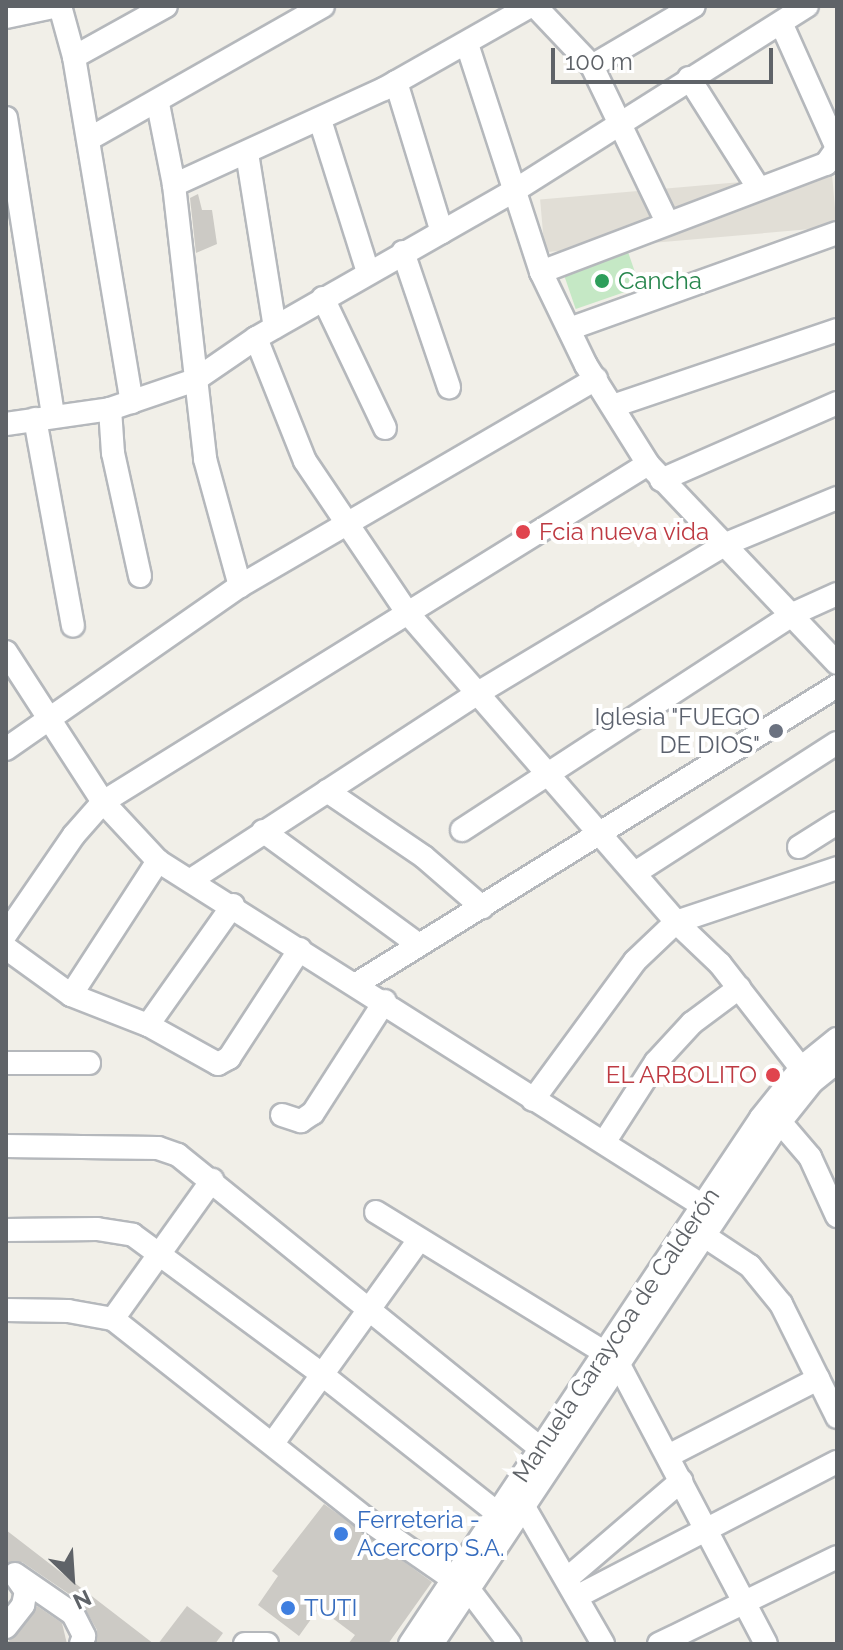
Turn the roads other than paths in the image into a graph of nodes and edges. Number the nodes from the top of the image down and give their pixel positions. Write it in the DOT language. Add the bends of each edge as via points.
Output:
graph roads {
  1 [pos="59,6"];
  2 [pos="166,6"];
  3 [pos="323,6"];
  4 [pos="532,6"];
  5 [pos="694,6"];
  6 [pos="810,7"];
  7 [pos="6,17"];
  8 [pos="782,25"];
  9 [pos="467,44"];
  10 [pos="74,57"];
  11 [pos="592,66"];
  12 [pos="689,78"];
  13 [pos="396,82"];
  14 [pos="158,104"];
  15 [pos="6,118"];
  16 [pos="320,120"];
  17 [pos="618,121"];
  18 [pos="89,139"];
  19 [pos="837,148"];
  20 [pos="247,153"];
  21 [pos="174,185"];
  22 [pos="758,187"];
  23 [pos="517,189"];
  24 [pos="667,222"];
  25 [pos="442,232"];
  26 [pos="833,234"];
  27 [pos="403,252"];
  28 [pos="837,257"];
  29 [pos="368,272"];
  30 [pos="541,272"];
  31 [pos="323,298"];
  32 [pos="569,329"];
  33 [pos="837,330"];
  34 [pos="265,332"];
  35 [pos="596,379"];
  36 [pos="195,380"];
  37 [pos="449,387"];
  38 [pos="132,402"];
  39 [pos="837,403"];
  40 [pos="613,406"];
  41 [pos="110,409"];
  42 [pos="44,417"];
  43 [pos="6,424"];
  44 [pos="385,428"];
  45 [pos="654,472"];
  46 [pos="837,498"];
  47 [pos="346,527"];
  48 [pos="726,544"];
  49 [pos="140,576"];
  50 [pos="240,586"];
  51 [pos="837,594"];
  52 [pos="406,611"];
  53 [pos="795,613"];
  54 [pos="73,626"];
  55 [pos="6,652"];
  56 [pos="837,663"];
  57 [pos="837,686"];
  58 [pos="478,693"];
  59 [pos="46,718"];
  60 [pos="837,743"];
  61 [pos="6,749"];
  62 [pos="546,771"];
  63 [pos="327,791"];
  64 [pos="103,802"];
  65 [pos="837,823"];
  66 [pos="462,830"];
  67 [pos="263,831"];
  68 [pos="601,833"];
  69 [pos="799,847"];
  70 [pos="158,861"];
  71 [pos="837,868"];
  72 [pos="635,873"];
  73 [pos="191,880"];
  74 [pos="233,905"];
  75 [pos="482,907"];
  76 [pos="683,926"];
  77 [pos="6,934"];
  78 [pos="419,945"];
  79 [pos="6,948"];
  80 [pos="300,949"];
  81 [pos="358,983"];
  82 [pos="739,988"];
  83 [pos="71,995"];
  84 [pos="385,1001"];
  85 [pos="148,1025"];
  86 [pos="837,1039"];
  87 [pos="837,1062"];
  88 [pos="6,1063"];
  89 [pos="89,1063"];
  90 [pos="801,1068"];
  91 [pos="541,1104"];
  92 [pos="282,1115"];
  93 [pos="780,1122"];
  94 [pos="605,1141"];
  95 [pos="6,1146"];
  96 [pos="212,1180"];
  97 [pos="703,1206"];
  98 [pos="376,1212"];
  99 [pos="837,1216"];
  100 [pos="6,1230"];
  101 [pos="703,1235"];
  102 [pos="419,1240"];
  103 [pos="160,1251"];
  104 [pos="6,1310"];
  105 [pos="369,1310"];
  106 [pos="113,1319"];
  107 [pos="612,1359"];
  108 [pos="320,1373"];
  109 [pos="830,1396"];
  110 [pos="273,1443"];
  111 [pos="541,1449"];
  112 [pos="668,1456"];
  113 [pos="837,1462"];
  114 [pos="681,1481"];
  115 [pos="524,1507"];
  116 [pos="497,1513"];
  117 [pos="707,1531"];
  118 [pos="837,1557"];
  119 [pos="10,1570"];
  120 [pos="462,1585"];
  121 [pos="574,1586"];
  122 [pos="745,1603"];
  123 [pos="6,1627"];
  124 [pos="81,1644"];
  125 [pos="245,1644"];
  126 [pos="267,1644"];
  127 [pos="410,1644"];
  128 [pos="432,1644"];
  129 [pos="510,1644"];
  130 [pos="603,1644"];
  131 [pos="659,1644"];
  132 [pos="766,1644"];
  1 -- 7 [label="street"];
  1 -- 10 [label="street"];
  2 -- 10 [label="street"];
  3 -- 14 [label="street"];
  4 -- 9 [label="street"];
  4 -- 11 [label="street"];
  5 -- 11 [label="street"];
  6 -- 8 [label="street"];
  8 -- 12 [label="street"];
  8 -- 19 [label="street"];
  9 -- 13 [label="street"];
  9 -- 23 [label="street"];
  10 -- 18 [label="street"];
  11 -- 17 [label="street"];
  12 -- 17 [label="street"];
  12 -- 22 [label="street"];
  13 -- 16 [label="street"];
  13 -- 25 [label="street"];
  14 -- 18 [label="street"];
  14 -- 21 [label="street"];
  15 -- 42 [label="street"];
  16 -- 20 [label="street"];
  16 -- 29 [label="street"];
  17 -- 23 [label="street"];
  17 -- 24 [label="street"];
  18 -- 38 [label="street"];
  19 -- 22 [label="street" via="826,164"];
  20 -- 21 [label="street"];
  20 -- 34 [label="street"];
  21 -- 36 [label="street"];
  22 -- 24 [label="street"];
  23 -- 25 [label="street"];
  23 -- 30 [label="street"];
  24 -- 30 [label="street"];
  25 -- 27 [label="street"];
  26 -- 28 [label="street"];
  26 -- 32 [label="street"];
  27 -- 29 [label="street"];
  27 -- 37 [label="street"];
  29 -- 31 [label="street"];
  30 -- 32 [label="street"];
  31 -- 34 [label="street"];
  31 -- 44 [label="street"];
  32 -- 35 [label="street"];
  33 -- 40 [label="street"];
  34 -- 36 [label="street"];
  34 -- 47 [label="street" via="305,461"];
  35 -- 40 [label="street"];
  35 -- 47 [label="street"];
  36 -- 38 [label="street"];
  36 -- 50 [label="street" via="205,459"];
  38 -- 41 [label="street"];
  39 -- 45 [label="street"];
  40 -- 45 [label="street"];
  41 -- 42 [label="street"];
  41 -- 49 [label="street" via="113,453"];
  42 -- 43 [label="street"];
  42 -- 54 [label="street"];
  45 -- 48 [label="street"];
  45 -- 52 [label="street"];
  46 -- 48 [label="street"];
  47 -- 50 [label="street"];
  47 -- 52 [label="street"];
  48 -- 53 [label="street"];
  48 -- 58 [label="street"];
  50 -- 59 [label="street"];
  51 -- 53 [label="street"];
  52 -- 58 [label="street"];
  52 -- 64 [label="street"];
  53 -- 56 [label="street"];
  53 -- 62 [label="street"];
  55 -- 59 [label="street"];
  57 -- 68 [label="street"];
  58 -- 62 [label="street"];
  58 -- 63 [label="street"];
  59 -- 61 [label="street"];
  59 -- 64 [label="street"];
  60 -- 72 [label="street"];
  62 -- 66 [label="street"];
  62 -- 68 [label="street"];
  63 -- 67 [label="street"];
  63 -- 75 [label="street" via="424,857"];
  64 -- 70 [label="street"];
  64 -- 77 [label="street"];
  65 -- 69 [label="street"];
  67 -- 73 [label="street"];
  67 -- 78 [label="street"];
  68 -- 72 [label="street"];
  68 -- 75 [label="street"];
  70 -- 73 [label="street"];
  70 -- 83 [label="street"];
  71 -- 76 [label="street"];
  72 -- 76 [label="street"];
  73 -- 74 [label="street"];
  74 -- 80 [label="street"];
  74 -- 85 [label="street"];
  75 -- 78 [label="street"];
  76 -- 82 [label="street"];
  76 -- 91 [label="street" via="635,961"];
  78 -- 81 [label="street"];
  79 -- 83 [label="street"];
  80 -- 81 [label="street"];
  80 -- 85 [label="street" via="224,1061 210,1064"];
  81 -- 84 [label="street"];
  82 -- 90 [label="street"];
  82 -- 94 [label="street" via="692,1023 656,1062"];
  83 -- 85 [label="street"];
  84 -- 91 [label="street"];
  84 -- 92 [label="street" via="313,1113 301,1121"];
  86 -- 90 [label="street, Manuela Garaycoa de Calderón"];
  87 -- 93 [label="street, Manuela Garaycoa de Calderón" via="812,1082"];
  88 -- 89 [label="street"];
  90 -- 97 [label="street, Manuela Garaycoa de Calderón"];
  91 -- 94 [label="street"];
  93 -- 99 [label="street" via="810,1157"];
  93 -- 101 [label="street, Manuela Garaycoa de Calderón"];
  94 -- 97 [label="street"];
  95 -- 96 [label="street" via="158,1148 178,1155"];
  96 -- 103 [label="street"];
  96 -- 105 [label="street"];
  97 -- 107 [label="street, Manuela Garaycoa de Calderón"];
  98 -- 102 [label="street"];
  100 -- 103 [label="street" via="97,1229 133,1235"];
  101 -- 107 [label="street, Manuela Garaycoa de Calderón"];
  101 -- 109 [label="street" via="750,1266 781,1304"];
  102 -- 105 [label="street"];
  102 -- 107 [label="street"];
  103 -- 106 [label="street"];
  103 -- 108 [label="street"];
  104 -- 106 [label="street" via="68,1311"];
  105 -- 108 [label="street"];
  105 -- 111 [label="street"];
  106 -- 110 [label="street"];
  107 -- 111 [label="street, Manuela Garaycoa de Calderón"];
  107 -- 112 [label="street"];
  107 -- 115 [label="street, Manuela Garaycoa de Calderón"];
  108 -- 110 [label="street"];
  108 -- 116 [label="street"];
  109 -- 112 [label="street"];
  110 -- 120 [label="street" via="366,1519"];
  111 -- 116 [label="street, Manuela Garaycoa de Calderón"];
  112 -- 114 [label="street"];
  113 -- 117 [label="street"];
  114 -- 117 [label="street"];
  114 -- 121 [label="street"];
  115 -- 120 [label="street, Manuela Garaycoa de Calderón"];
  115 -- 121 [label="street"];
  116 -- 120 [label="street, Manuela Garaycoa de Calderón"];
  117 -- 121 [label="street"];
  117 -- 122 [label="street"];
  118 -- 122 [label="street"];
  119 -- 123 [label="street" via="26,1591 23,1605"];
  119 -- 124 [label="street" via="73,1614 84,1636"];
  120 -- 127 [label="street, Manuela Garaycoa de Calderón"];
  120 -- 128 [label="street, Manuela Garaycoa de Calderón"];
  120 -- 129 [label="street"];
  121 -- 130 [label="street"];
  122 -- 131 [label="street"];
  122 -- 132 [label="street"];
  125 -- 126 [label="street"];
}
